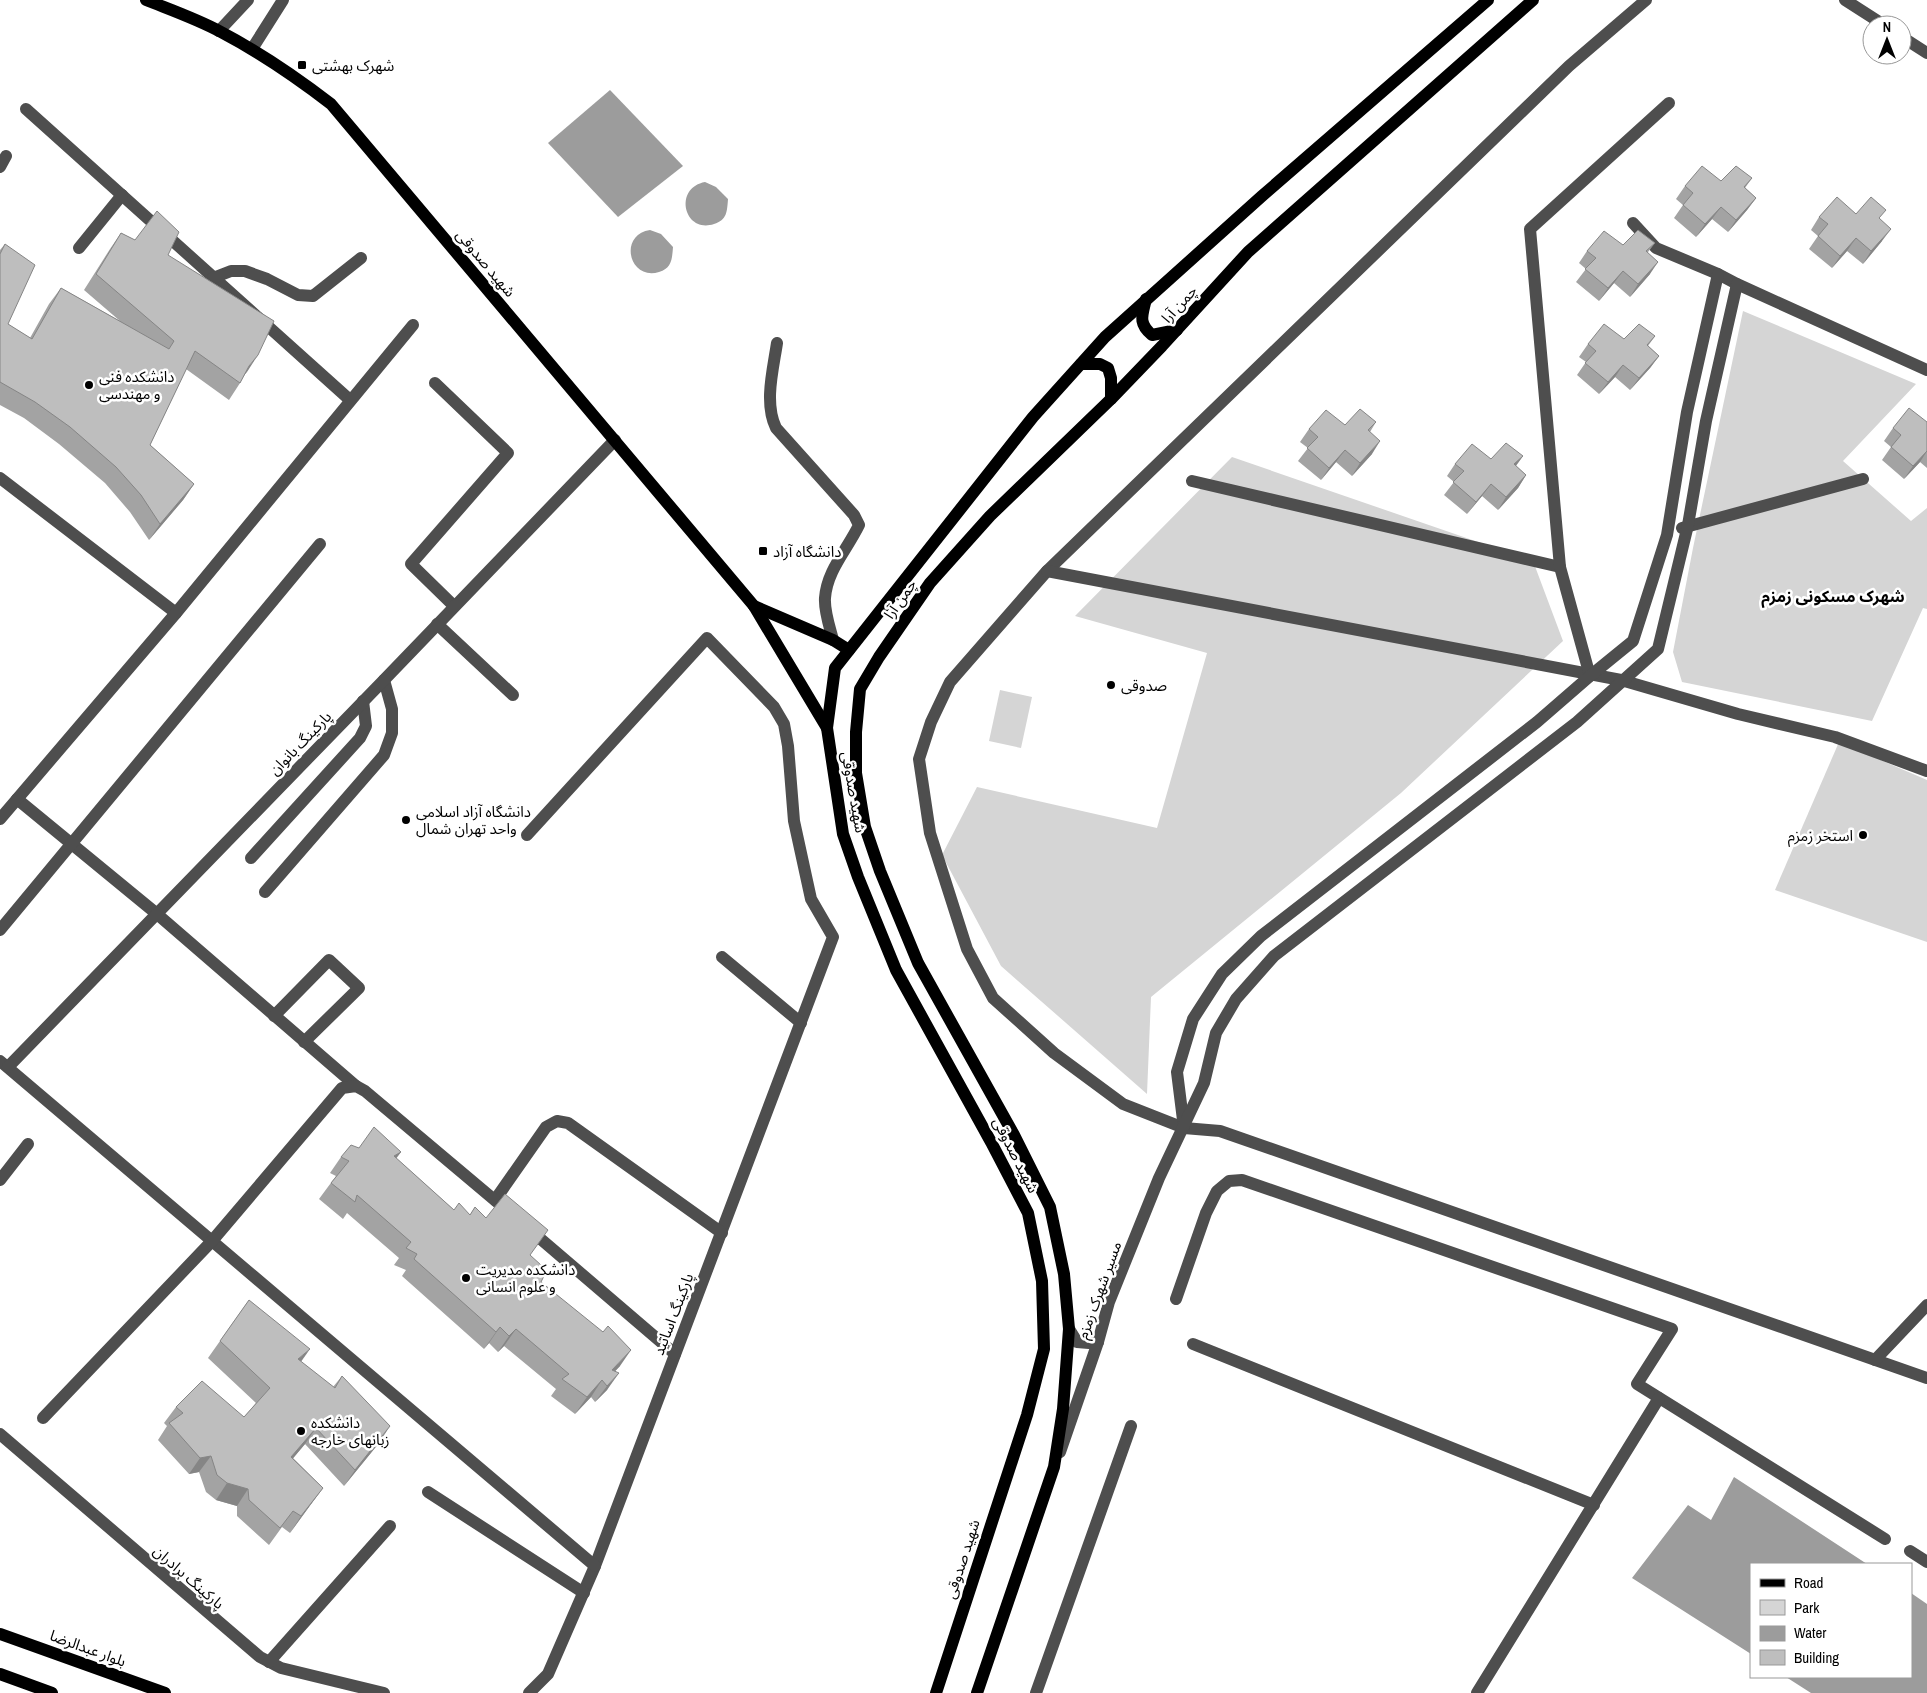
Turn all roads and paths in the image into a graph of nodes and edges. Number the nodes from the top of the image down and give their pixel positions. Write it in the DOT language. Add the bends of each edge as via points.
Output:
graph roads {
  1 [pos="146,0"];
  2 [pos="248,0"];
  3 [pos="283,0"];
  4 [pos="1488,0"];
  5 [pos="1533,0"];
  6 [pos="1646,0"];
  7 [pos="1845,0"];
  8 [pos="1868,15"];
  9 [pos="220,31"];
  10 [pos="1912,43"];
  11 [pos="252,50"];
  12 [pos="1927,53"];
  13 [pos="1670,102"];
  14 [pos="26,109"];
  15 [pos="122,195"];
  16 [pos="1633,223"];
  17 [pos="78,248"];
  18 [pos="361,258"];
  19 [pos="1718,274"];
  20 [pos="213,278"];
  21 [pos="1737,284"];
  22 [pos="1146,300"];
  23 [pos="413,325"];
  24 [pos="1178,330"];
  25 [pos="777,343"];
  26 [pos="1081,364"];
  27 [pos="1927,370"];
  28 [pos="435,383"];
  29 [pos="1111,399"];
  30 [pos="350,400"];
  31 [pos="1687,412"];
  32 [pos="1706,421"];
  33 [pos="615,440"];
  34 [pos="0,478"];
  35 [pos="1863,479"];
  36 [pos="1192,481"];
  37 [pos="1688,525"];
  38 [pos="1667,535"];
  39 [pos="320,544"];
  40 [pos="1560,567"];
  41 [pos="1047,571"];
  42 [pos="454,606"];
  43 [pos="754,606"];
  44 [pos="176,613"];
  45 [pos="437,624"];
  46 [pos="833,640"];
  47 [pos="849,650"];
  48 [pos="878,657"];
  49 [pos="1590,676"];
  50 [pos="384,680"];
  51 [pos="1621,680"];
  52 [pos="513,695"];
  53 [pos="363,701"];
  54 [pos="827,728"];
  55 [pos="1927,771"];
  56 [pos="17,799"];
  57 [pos="0,820"];
  58 [pos="527,836"];
  59 [pos="71,844"];
  60 [pos="251,858"];
  61 [pos="265,892"];
  62 [pos="156,914"];
  63 [pos="0,930"];
  64 [pos="722,957"];
  65 [pos="274,1016"];
  66 [pos="801,1023"];
  67 [pos="304,1042"];
  68 [pos="4,1064"];
  69 [pos="356,1086"];
  70 [pos="1184,1128"];
  71 [pos="28,1144"];
  72 [pos="0,1180"];
  73 [pos="495,1200"];
  74 [pos="722,1233"];
  75 [pos="212,1240"];
  76 [pos="1176,1299"];
  77 [pos="1927,1305"];
  78 [pos="1069,1329"];
  79 [pos="1098,1342"];
  80 [pos="1193,1344"];
  81 [pos="675,1354"];
  82 [pos="1875,1360"];
  83 [pos="1927,1378"];
  84 [pos="1659,1398"];
  85 [pos="43,1418"];
  86 [pos="1131,1426"];
  87 [pos="0,1434"];
  88 [pos="1054,1467"];
  89 [pos="428,1492"];
  90 [pos="1594,1504"];
  91 [pos="390,1526"];
  92 [pos="1885,1539"];
  93 [pos="1910,1551"];
  94 [pos="1927,1562"];
  95 [pos="595,1566"];
  96 [pos="584,1592"];
  97 [pos="0,1634"];
  98 [pos="269,1662"];
  99 [pos="0,1674"];
  100 [pos="52,1693"];
  101 [pos="165,1693"];
  102 [pos="384,1693"];
  103 [pos="529,1693"];
  104 [pos="936,1693"];
  105 [pos="978,1693"];
  106 [pos="1036,1693"];
  107 [pos="1477,1693"];
  1 -- 9 [label="main road, شهید صدوقی"];
  2 -- 9 [label="street"];
  3 -- 11 [label="street"];
  4 -- 22 [label="main road, چمن آرا"];
  5 -- 24 [label="main road, چمن آرا" via="1248,252"];
  6 -- 41 [label="street" via="1569,66"];
  7 -- 8 [label="street"];
  9 -- 11 [label="main road, شهید صدوقی"];
  10 -- 12 [label="street"];
  11 -- 33 [label="main road, شهید صدوقی" via="331,104"];
  13 -- 40 [label="street" via="1530,229"];
  14 -- 15 [label="street"];
  15 -- 17 [label="street"];
  15 -- 20 [label="street"];
  16 -- 19 [label="street" via="1656,248"];
  18 -- 20 [label="street" via="313,296 298,295 245,271 231,271"];
  19 -- 21 [label="street"];
  19 -- 31 [label="street"];
  20 -- 30 [label="street"];
  21 -- 27 [label="street"];
  21 -- 32 [label="street, مسیر شهرک زمزم"];
  22 -- 24 [label="main road" via="1142,318 1144,328 1152,335"];
  22 -- 26 [label="main road, چمن آرا"];
  23 -- 30 [label="street"];
  24 -- 29 [label="main road, چمن آرا"];
  25 -- 46 [label="street" via="771,379 772,419 776,428 854,515 859,525 829,576 824,600"];
  26 -- 29 [label="main road" via="1100,364 1108,368"];
  26 -- 47 [label="main road, چمن آرا" via="1033,417"];
  28 -- 42 [label="street" via="508,453 411,564"];
  29 -- 48 [label="main road, چمن آرا" via="990,516 930,583"];
  30 -- 44 [label="street"];
  31 -- 32 [label="street"];
  31 -- 38 [label="street"];
  32 -- 37 [label="street, مسیر شهرک زمزم"];
  33 -- 42 [label="street, پارکینگ بانوان"];
  33 -- 43 [label="main road, شهید صدوقی"];
  34 -- 44 [label="street"];
  35 -- 37 [label="street"];
  36 -- 40 [label="street"];
  37 -- 38 [label="street"];
  37 -- 51 [label="street, مسیر شهرک زمزم" via="1658,649"];
  38 -- 49 [label="street" via="1634,641"];
  39 -- 59 [label="street"];
  40 -- 49 [label="street"];
  41 -- 49 [label="street"];
  41 -- 70 [label="street" via="950,682 931,722 920,759 930,833 967,949 992,998 1054,1053 1123,1104"];
  42 -- 45 [label="street, پارکینگ بانوان"];
  43 -- 46 [label="main road"];
  43 -- 54 [label="main road, شهید صدوقی"];
  44 -- 56 [label="street"];
  45 -- 50 [label="street, پارکینگ بانوان"];
  45 -- 52 [label="street"];
  46 -- 47 [label="main road"];
  47 -- 54 [label="main road, شهید صدوقی" via="835,668"];
  48 -- 78 [label="main road, شهید صدوقی" via="860,689 856,732 856,773 865,827 918,963 1014,1135 1050,1207 1064,1274"];
  49 -- 51 [label="street"];
  49 -- 70 [label="street" via="1537,722 1260,936 1222,974 1193,1019 1177,1072"];
  50 -- 53 [label="street, پارکینگ بانوان"];
  50 -- 61 [label="street" via="392,709 392,732 384,755"];
  51 -- 55 [label="street" via="1738,714 1835,737"];
  51 -- 70 [label="street, مسیر شهرک زمزم" via="1577,722 1274,956 1236,999 1216,1033 1204,1083"];
  53 -- 60 [label="street" via="366,726 360,738"];
  53 -- 62 [label="street, پارکینگ بانوان"];
  54 -- 104 [label="main road, شهید صدوقی" via="843,834 858,877 896,970 1028,1213 1042,1280 1042,1359 1027,1415"];
  56 -- 57 [label="street"];
  56 -- 59 [label="street"];
  58 -- 66 [label="street, پارکینگ اساتید" via="707,638 774,707 784,724 794,821 802,860 811,899 833,937"];
  59 -- 62 [label="street"];
  59 -- 63 [label="street"];
  62 -- 65 [label="street"];
  62 -- 68 [label="street, پارکینگ بانوان"];
  64 -- 66 [label="street"];
  65 -- 67 [label="street"];
  65 -- 67 [label="street" via="329,960 358,988"];
  66 -- 74 [label="street, پارکینگ اساتید"];
  67 -- 69 [label="street"];
  68 -- 75 [label="street"];
  69 -- 73 [label="street"];
  69 -- 75 [label="street" via="342,1088"];
  70 -- 79 [label="street, مسیر شهرک زمزم" via="1152,1195 1109,1302"];
  70 -- 82 [label="street" via="1220,1131"];
  71 -- 72 [label="street"];
  73 -- 74 [label="street" via="546,1127 557,1121 568,1123"];
  73 -- 81 [label="street"];
  74 -- 81 [label="street, پارکینگ اساتید"];
  75 -- 85 [label="street"];
  75 -- 95 [label="street"];
  76 -- 84 [label="street" via="1217,1191 1229,1181 1242,1180 1672,1328 1637,1384"];
  77 -- 82 [label="street"];
  78 -- 79 [label="street" via="1077,1342"];
  78 -- 88 [label="main road, شهید صدوقی" via="1063,1409"];
  79 -- 88 [label="street, مسیر شهرک زمزم"];
  80 -- 90 [label="street"];
  81 -- 95 [label="street, پارکینگ اساتید"];
  82 -- 83 [label="street"];
  84 -- 90 [label="street"];
  84 -- 92 [label="street"];
  86 -- 106 [label="street"];
  87 -- 98 [label="street, پارکینگ برادران" via="243,1644"];
  88 -- 105 [label="main road, شهید صدوقی"];
  89 -- 96 [label="street"];
  90 -- 107 [label="street"];
  91 -- 98 [label="street"];
  93 -- 94 [label="street"];
  95 -- 96 [label="street, پارکینگ اساتید"];
  96 -- 103 [label="street, پارکینگ اساتید" via="548,1674"];
  97 -- 101 [label="main road, بلوار عبدالرضا"];
  98 -- 102 [label="street, پارکینگ برادران" via="281,1668"];
  99 -- 100 [label="main road"];
}
